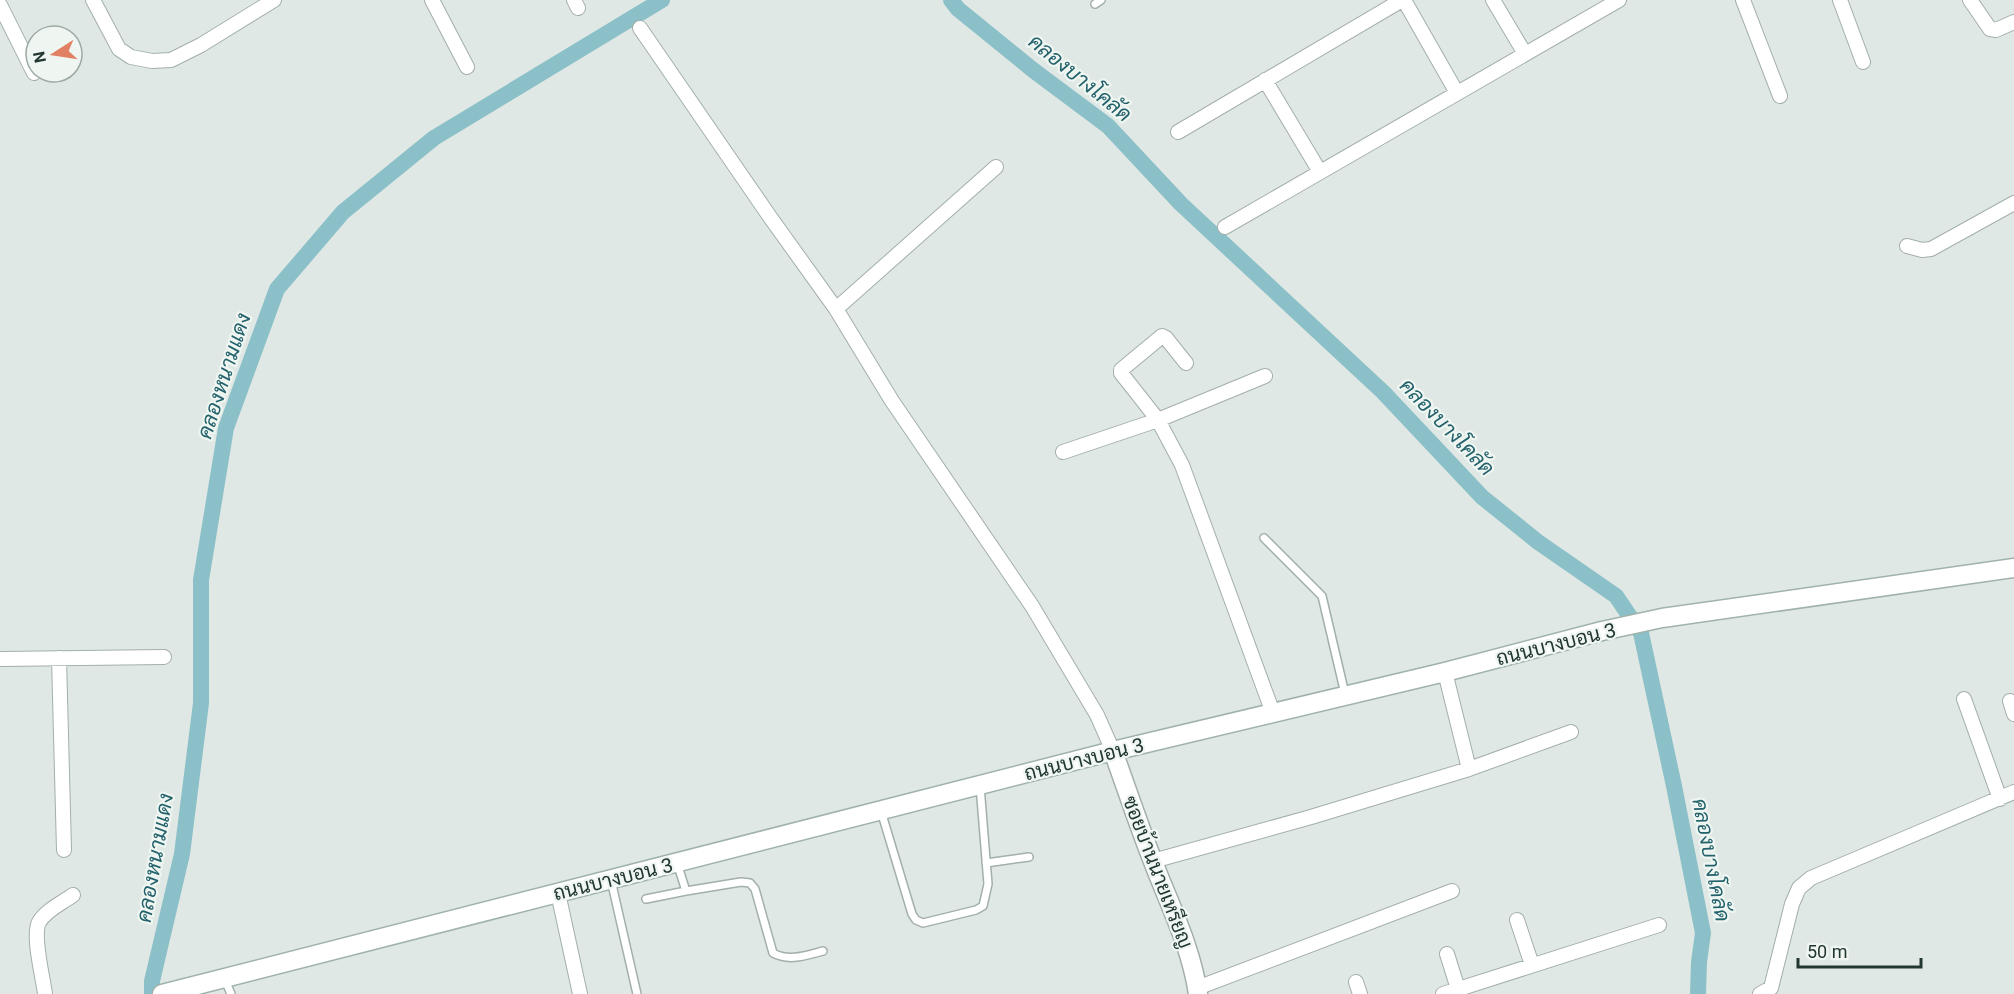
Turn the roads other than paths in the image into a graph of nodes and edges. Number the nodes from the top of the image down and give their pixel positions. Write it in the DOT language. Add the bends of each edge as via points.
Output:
graph roads {
  1 [pos="93,0"];
  2 [pos="432,0"];
  3 [pos="1403,0"];
  4 [pos="1493,0"];
  5 [pos="1619,0"];
  6 [pos="1743,0"];
  7 [pos="1840,0"];
  8 [pos="1970,0"];
  9 [pos="270,1"];
  10 [pos="0,5"];
  11 [pos="2014,22"];
  12 [pos="640,28"];
  13 [pos="24,53"];
  14 [pos="1525,54"];
  15 [pos="1863,62"];
  16 [pos="467,67"];
  17 [pos="1266,80"];
  18 [pos="1457,93"];
  19 [pos="1780,96"];
  20 [pos="1178,132"];
  21 [pos="996,167"];
  22 [pos="1320,172"];
  23 [pos="2014,203"];
  24 [pos="1225,227"];
  25 [pos="1907,246"];
  26 [pos="836,309"];
  27 [pos="1186,363"];
  28 [pos="1265,376"];
  29 [pos="1158,420"];
  30 [pos="1063,452"];
  31 [pos="1264,538"];
  32 [pos="2014,568"];
  33 [pos="164,657"];
  34 [pos="60,658"];
  35 [pos="0,659"];
  36 [pos="1445,672"];
  37 [pos="1346,696"];
  38 [pos="1964,699"];
  39 [pos="1273,713"];
  40 [pos="1571,732"];
  41 [pos="1113,751"];
  42 [pos="1469,769"];
  43 [pos="980,786"];
  44 [pos="2014,792"];
  45 [pos="2000,799"];
  46 [pos="881,811"];
  47 [pos="64,850"];
  48 [pos="1029,857"];
  49 [pos="1153,861"];
  50 [pos="677,863"];
  51 [pos="986,863"];
  52 [pos="611,880"];
  53 [pos="686,891"];
  54 [pos="1452,891"];
  55 [pos="558,893"];
  56 [pos="73,896"];
  57 [pos="646,899"];
  58 [pos="1517,920"];
  59 [pos="1659,925"];
  60 [pos="823,951"];
  61 [pos="1447,954"];
  62 [pos="1532,965"];
  63 [pos="227,986"];
  64 [pos="1458,989"];
  65 [pos="1198,991"];
  66 [pos="45,994"];
  67 [pos="164,994"];
  68 [pos="580,994"];
  69 [pos="637,994"];
  70 [pos="1443,994"];
  71 [pos="1760,994"];
  1 -- 9 [label="street" via="119,49 130,57 152,61 171,60 201,45"];
  2 -- 16 [label="street"];
  3 -- 17 [label="street"];
  3 -- 18 [label="street"];
  4 -- 14 [label="street"];
  5 -- 14 [label="street"];
  6 -- 19 [label="street"];
  7 -- 15 [label="street"];
  8 -- 11 [label="street" via="1990,29"];
  10 -- 13 [label="street"];
  12 -- 26 [label="street"];
  14 -- 18 [label="street"];
  17 -- 20 [label="street"];
  17 -- 22 [label="street"];
  18 -- 22 [label="street"];
  21 -- 26 [label="street"];
  22 -- 24 [label="street"];
  23 -- 25 [label="street" via="1946,243 1922,250"];
  26 -- 41 [label="street" via="892,401 1032,606 1097,715"];
  27 -- 29 [label="street" via="1162,336 1121,370"];
  28 -- 29 [label="street"];
  29 -- 30 [label="street"];
  29 -- 39 [label="street" via="1182,465"];
  31 -- 37 [label="lane" via="1322,596"];
  32 -- 36 [label="main road, ถนนบางบอน 3" via="1662,618"];
  33 -- 34 [label="street"];
  34 -- 35 [label="street"];
  34 -- 47 [label="street"];
  36 -- 37 [label="main road, ถนนบางบอน 3"];
  36 -- 42 [label="street"];
  37 -- 39 [label="main road, ถนนบางบอน 3"];
  38 -- 45 [label="street"];
  39 -- 41 [label="main road, ถนนบางบอน 3"];
  40 -- 42 [label="street"];
  41 -- 43 [label="main road, ถนนบางบอน 3"];
  41 -- 49 [label="main road, ซอยบ้านนายเหรียญ"];
  42 -- 49 [label="street"];
  43 -- 46 [label="main road, ถนนบางบอน 3"];
  43 -- 51 [label="lane"];
  44 -- 45 [label="street"];
  45 -- 71 [label="street" via="1811,878 1799,888 1792,904 1771,988"];
  46 -- 50 [label="main road, ถนนบางบอน 3"];
  46 -- 51 [label="lane" via="916,920 923,923 983,906 988,884"];
  48 -- 51 [label="lane"];
  49 -- 65 [label="main road, ซอยบ้านนายเหรียญ" via="1190,956"];
  50 -- 52 [label="main road, ถนนบางบอน 3"];
  50 -- 53 [label="lane"];
  52 -- 55 [label="main road, ถนนบางบอน 3"];
  52 -- 69 [label="lane"];
  53 -- 57 [label="lane"];
  53 -- 60 [label="lane" via="750,883 773,953 789,958"];
  54 -- 65 [label="street"];
  55 -- 63 [label="main road, ถนนบางบอน 3"];
  55 -- 68 [label="street"];
  56 -- 66 [label="street" via="39,923 37,935"];
  58 -- 62 [label="street"];
  59 -- 62 [label="street"];
  61 -- 64 [label="street"];
  62 -- 64 [label="street"];
  63 -- 67 [label="main road, ถนนบางบอน 3"];
  64 -- 70 [label="street"];
}
